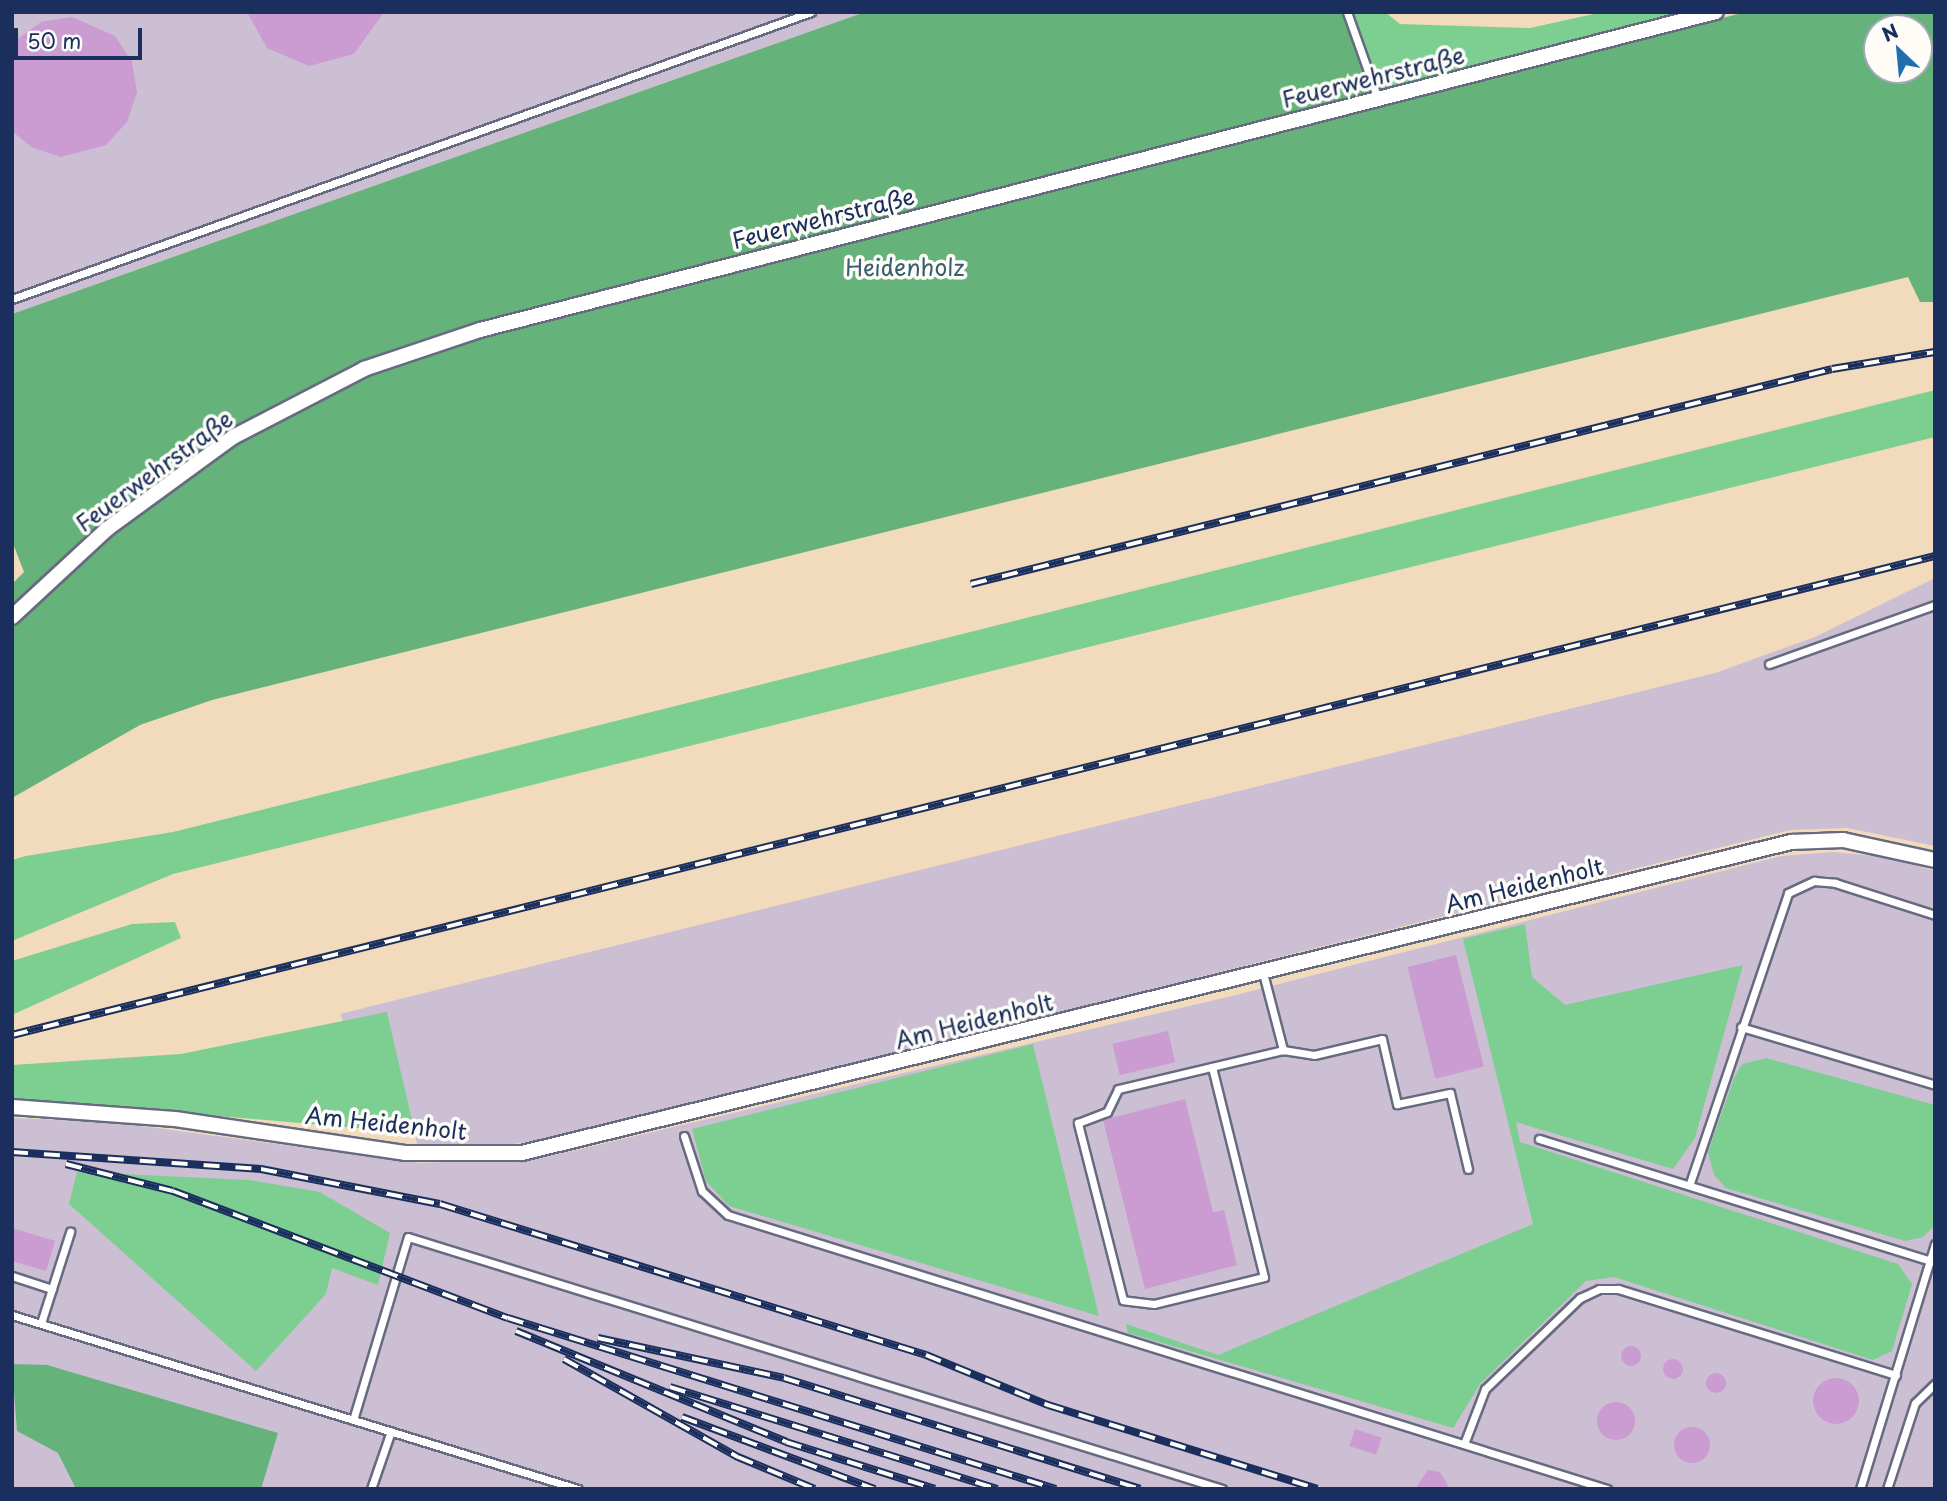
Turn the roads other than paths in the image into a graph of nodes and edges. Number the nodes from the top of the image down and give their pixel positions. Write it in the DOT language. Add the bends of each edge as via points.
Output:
graph roads {
  1 [pos="811,12"];
  2 [pos="1347,12"];
  3 [pos="1716,12"];
  4 [pos="1378,99"];
  5 [pos="12,299"];
  6 [pos="1935,605"];
  7 [pos="12,617"];
  8 [pos="1769,664"];
  9 [pos="1935,860"];
  10 [pos="1935,915"];
  11 [pos="1263,974"];
  12 [pos="1741,1027"];
  13 [pos="1283,1050"];
  14 [pos="1212,1067"];
  15 [pos="1935,1084"];
  16 [pos="12,1107"];
  17 [pos="684,1136"];
  18 [pos="1539,1139"];
  19 [pos="1468,1169"];
  20 [pos="1689,1183"];
  21 [pos="69,1232"];
  22 [pos="1935,1244"];
  23 [pos="1932,1261"];
  24 [pos="12,1276"];
  25 [pos="52,1289"];
  26 [pos="12,1315"];
  27 [pos="41,1323"];
  28 [pos="1896,1376"];
  29 [pos="1935,1384"];
  30 [pos="353,1420"];
  31 [pos="391,1431"];
  32 [pos="1464,1444"];
  33 [pos="371,1489"];
  34 [pos="578,1489"];
  35 [pos="1222,1489"];
  36 [pos="1607,1489"];
  37 [pos="1860,1489"];
  38 [pos="1887,1489"];
  1 -- 5 [label="lane"];
  2 -- 4 [label="lane"];
  3 -- 4 [label="street, Feuerwehrstraße"];
  4 -- 7 [label="street, Feuerwehrstraße" via="481,330 364,369 233,437 107,529"];
  6 -- 8 [label="lane"];
  9 -- 11 [label="street, Am Heidenholt" via="1843,839 1791,842"];
  10 -- 12 [label="lane" via="1835,883 1798,886 1779,905"];
  11 -- 13 [label="lane"];
  11 -- 16 [label="street, Am Heidenholt" via="522,1153 405,1153 175,1119"];
  12 -- 15 [label="lane"];
  12 -- 20 [label="lane"];
  13 -- 14 [label="lane"];
  13 -- 19 [label="lane" via="1314,1055 1382,1039 1397,1104 1450,1093"];
  14 -- 14 [label="lane" via="1264,1277 1154,1304 1123,1300 1078,1123 1107,1112 1118,1089"];
  17 -- 32 [label="lane" via="702,1191 728,1215"];
  18 -- 20 [label="lane"];
  20 -- 23 [label="lane"];
  21 -- 25 [label="lane"];
  22 -- 23 [label="lane"];
  23 -- 28 [label="lane"];
  24 -- 25 [label="lane"];
  25 -- 27 [label="lane"];
  26 -- 27 [label="lane"];
  27 -- 30 [label="lane"];
  28 -- 32 [label="lane" via="1618,1289 1599,1289 1580,1298 1485,1389"];
  28 -- 37 [label="lane"];
  29 -- 38 [label="lane" via="1914,1404"];
  30 -- 31 [label="lane"];
  30 -- 35 [label="lane" via="408,1237"];
  31 -- 33 [label="lane"];
  31 -- 34 [label="lane"];
  32 -- 36 [label="lane"];
}
